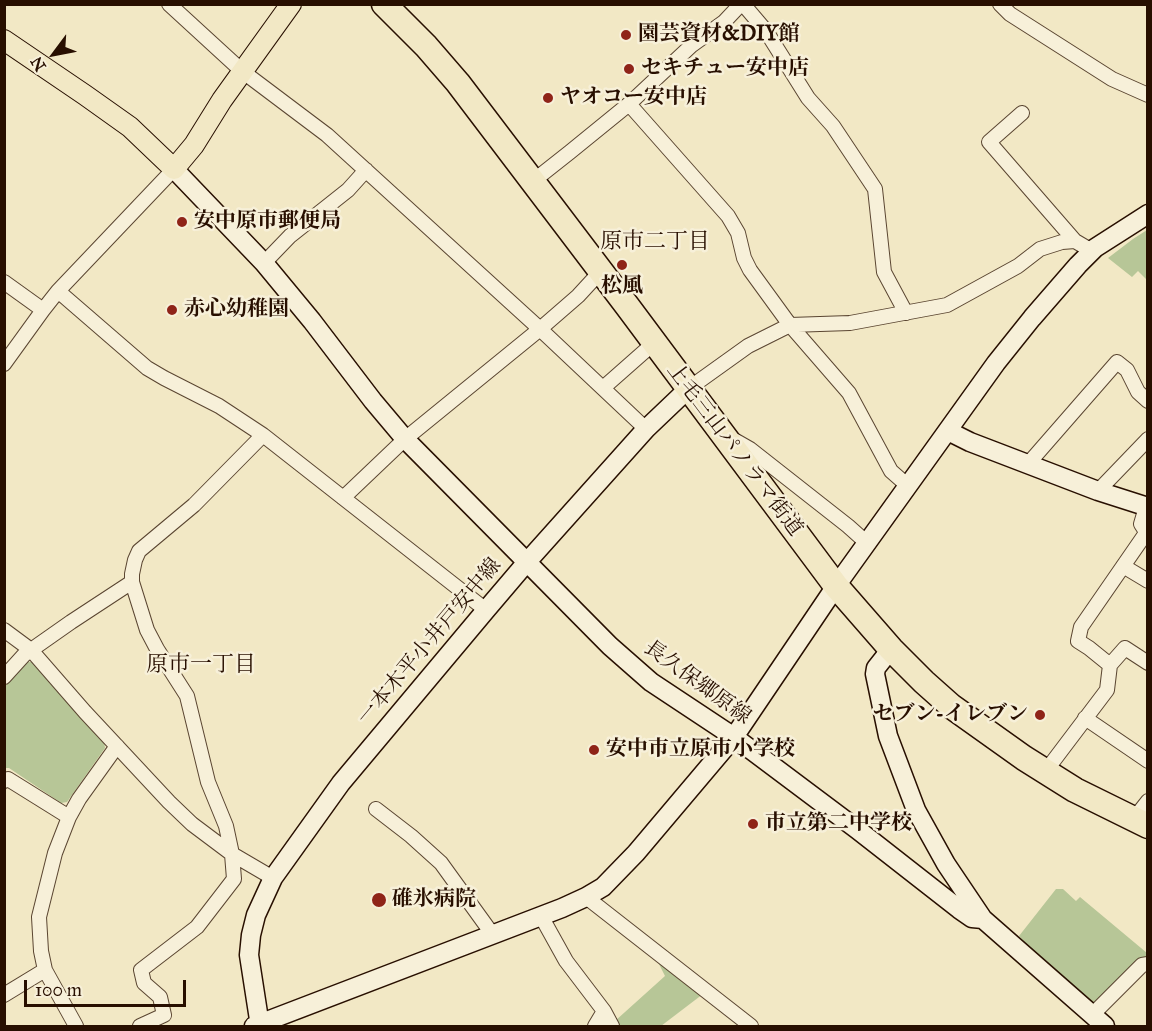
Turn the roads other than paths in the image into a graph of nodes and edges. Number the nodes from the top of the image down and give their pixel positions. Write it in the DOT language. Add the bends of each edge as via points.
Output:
graph roads {
  1 [pos="170,4"];
  2 [pos="291,4"];
  3 [pos="384,4"];
  4 [pos="742,4"];
  5 [pos="1000,4"];
  6 [pos="4,40"];
  7 [pos="242,71"];
  8 [pos="1148,95"];
  9 [pos="629,104"];
  10 [pos="1022,113"];
  11 [pos="174,169"];
  12 [pos="366,170"];
  13 [pos="532,182"];
  14 [pos="1148,214"];
  15 [pos="1076,241"];
  16 [pos="1092,251"];
  17 [pos="264,264"];
  18 [pos="601,271"];
  19 [pos="4,282"];
  20 [pos="58,291"];
  21 [pos="43,310"];
  22 [pos="906,313"];
  23 [pos="790,325"];
  24 [pos="540,329"];
  25 [pos="654,342"];
  26 [pos="4,364"];
  27 [pos="603,388"];
  28 [pos="688,388"];
  29 [pos="1148,401"];
  30 [pos="646,429"];
  31 [pos="948,431"];
  32 [pos="263,435"];
  33 [pos="405,439"];
  34 [pos="1148,439"];
  35 [pos="731,446"];
  36 [pos="1028,464"];
  37 [pos="908,486"];
  38 [pos="1098,491"];
  39 [pos="343,498"];
  40 [pos="1147,507"];
  41 [pos="1147,534"];
  42 [pos="867,543"];
  43 [pos="526,563"];
  44 [pos="1123,566"];
  45 [pos="1148,581"];
  46 [pos="132,582"];
  47 [pos="836,586"];
  48 [pos="486,610"];
  49 [pos="4,630"];
  50 [pos="891,649"];
  51 [pos="31,650"];
  52 [pos="1148,663"];
  53 [pos="1110,665"];
  54 [pos="4,677"];
  55 [pos="1086,718"];
  56 [pos="734,737"];
  57 [pos="117,746"];
  58 [pos="1148,761"];
  59 [pos="1045,771"];
  60 [pos="4,781"];
  61 [pos="1148,801"];
  62 [pos="376,809"];
  63 [pos="69,817"];
  64 [pos="1140,823"];
  65 [pos="232,854"];
  66 [pos="273,878"];
  67 [pos="586,897"];
  68 [pos="541,916"];
  69 [pos="983,919"];
  70 [pos="493,935"];
  71 [pos="1148,964"];
  72 [pos="45,970"];
  73 [pos="4,995"];
  74 [pos="604,1011"];
  75 [pos="1099,1021"];
  76 [pos="744,1024"];
  77 [pos="76,1026"];
  78 [pos="140,1026"];
  79 [pos="257,1026"];
  80 [pos="595,1026"];
  81 [pos="612,1026"];
  1 -- 7 [label="street"];
  2 -- 7 [label="main road"];
  3 -- 13 [label="highway, 上毛三山パノラマ街道" via="458,83"];
  4 -- 9 [label="street"];
  4 -- 22 [label="street" via="766,31 808,98 833,126 875,189 884,272"];
  5 -- 8 [label="street" via="1112,80"];
  6 -- 11 [label="main road" via="130,127"];
  7 -- 11 [label="main road"];
  7 -- 12 [label="street" via="327,135"];
  9 -- 13 [label="street"];
  9 -- 23 [label="street" via="728,216 750,270"];
  10 -- 15 [label="street" via="989,141"];
  11 -- 17 [label="street, 一本木平小井戸安中線"];
  11 -- 20 [label="street"];
  12 -- 17 [label="street"];
  12 -- 24 [label="street"];
  13 -- 18 [label="highway, 上毛三山パノラマ街道"];
  14 -- 16 [label="street"];
  15 -- 16 [label="street"];
  15 -- 22 [label="street" via="1040,249 947,306"];
  16 -- 31 [label="street" via="996,363"];
  17 -- 33 [label="street, 一本木平小井戸安中線"];
  18 -- 24 [label="street"];
  18 -- 25 [label="highway, 上毛三山パノラマ街道"];
  19 -- 21 [label="street"];
  20 -- 21 [label="street"];
  20 -- 32 [label="street" via="147,368 219,406"];
  21 -- 26 [label="street"];
  22 -- 23 [label="street" via="850,323"];
  23 -- 28 [label="street" via="748,346"];
  23 -- 37 [label="street" via="849,393 891,471"];
  24 -- 27 [label="street"];
  24 -- 33 [label="street"];
  25 -- 27 [label="street"];
  25 -- 28 [label="highway, 上毛三山パノラマ街道"];
  27 -- 30 [label="street"];
  28 -- 30 [label="street"];
  28 -- 35 [label="highway, 上毛三山パノラマ街道"];
  29 -- 36 [label="street" via="1117,362"];
  30 -- 43 [label="street"];
  31 -- 36 [label="street"];
  31 -- 37 [label="street"];
  32 -- 39 [label="street"];
  32 -- 46 [label="street" via="194,505 139,551"];
  33 -- 39 [label="street"];
  33 -- 43 [label="street, 一本木平小井戸安中線"];
  34 -- 38 [label="street"];
  35 -- 42 [label="street" via="736,441 750,449"];
  35 -- 47 [label="highway, 上毛三山パノラマ街道"];
  36 -- 38 [label="street"];
  37 -- 42 [label="street"];
  38 -- 40 [label="street"];
  39 -- 48 [label="street"];
  40 -- 41 [label="street" via="1141,524"];
  41 -- 44 [label="street"];
  42 -- 47 [label="street"];
  43 -- 48 [label="street, 一本木平小井戸安中線"];
  43 -- 56 [label="street, 長久保郷原線" via="651,682"];
  44 -- 45 [label="street"];
  44 -- 53 [label="street" via="1081,627 1078,641"];
  46 -- 51 [label="street"];
  46 -- 65 [label="street" via="147,630 187,696 208,782 226,826"];
  47 -- 50 [label="highway, 上毛三山パノラマ街道"];
  47 -- 56 [label="street"];
  48 -- 66 [label="street, 一本木平小井戸安中線" via="341,783"];
  49 -- 51 [label="street"];
  50 -- 59 [label="highway, 上毛三山パノラマ街道" via="951,706"];
  50 -- 69 [label="street" via="875,674 888,736 916,810"];
  51 -- 54 [label="street"];
  51 -- 57 [label="street"];
  52 -- 53 [label="street" via="1125,648"];
  53 -- 55 [label="street" via="1107,690"];
  55 -- 58 [label="street"];
  55 -- 59 [label="street"];
  56 -- 67 [label="street" via="636,853 603,887"];
  56 -- 69 [label="street, 長久保郷原線" via="959,909 972,918"];
  57 -- 63 [label="street"];
  57 -- 65 [label="street" via="192,824"];
  59 -- 64 [label="highway, 上毛三山パノラマ街道"];
  60 -- 63 [label="street" via="8,779"];
  61 -- 64 [label="street"];
  62 -- 70 [label="street" via="441,863"];
  63 -- 72 [label="street" via="55,853 39,917"];
  65 -- 66 [label="street"];
  65 -- 78 [label="street" via="234,879 197,927 141,970 144,983 160,996 164,1015"];
  66 -- 79 [label="street, 一本木平小井戸安中線" via="251,935 249,955"];
  67 -- 68 [label="street"];
  67 -- 76 [label="street"];
  68 -- 70 [label="street"];
  68 -- 74 [label="street" via="566,961"];
  69 -- 75 [label="street, 長久保郷原線"];
  70 -- 79 [label="street"];
  71 -- 75 [label="street" via="1142,965"];
  72 -- 73 [label="street"];
  72 -- 77 [label="street"];
  74 -- 80 [label="street"];
  74 -- 81 [label="street"];
}
